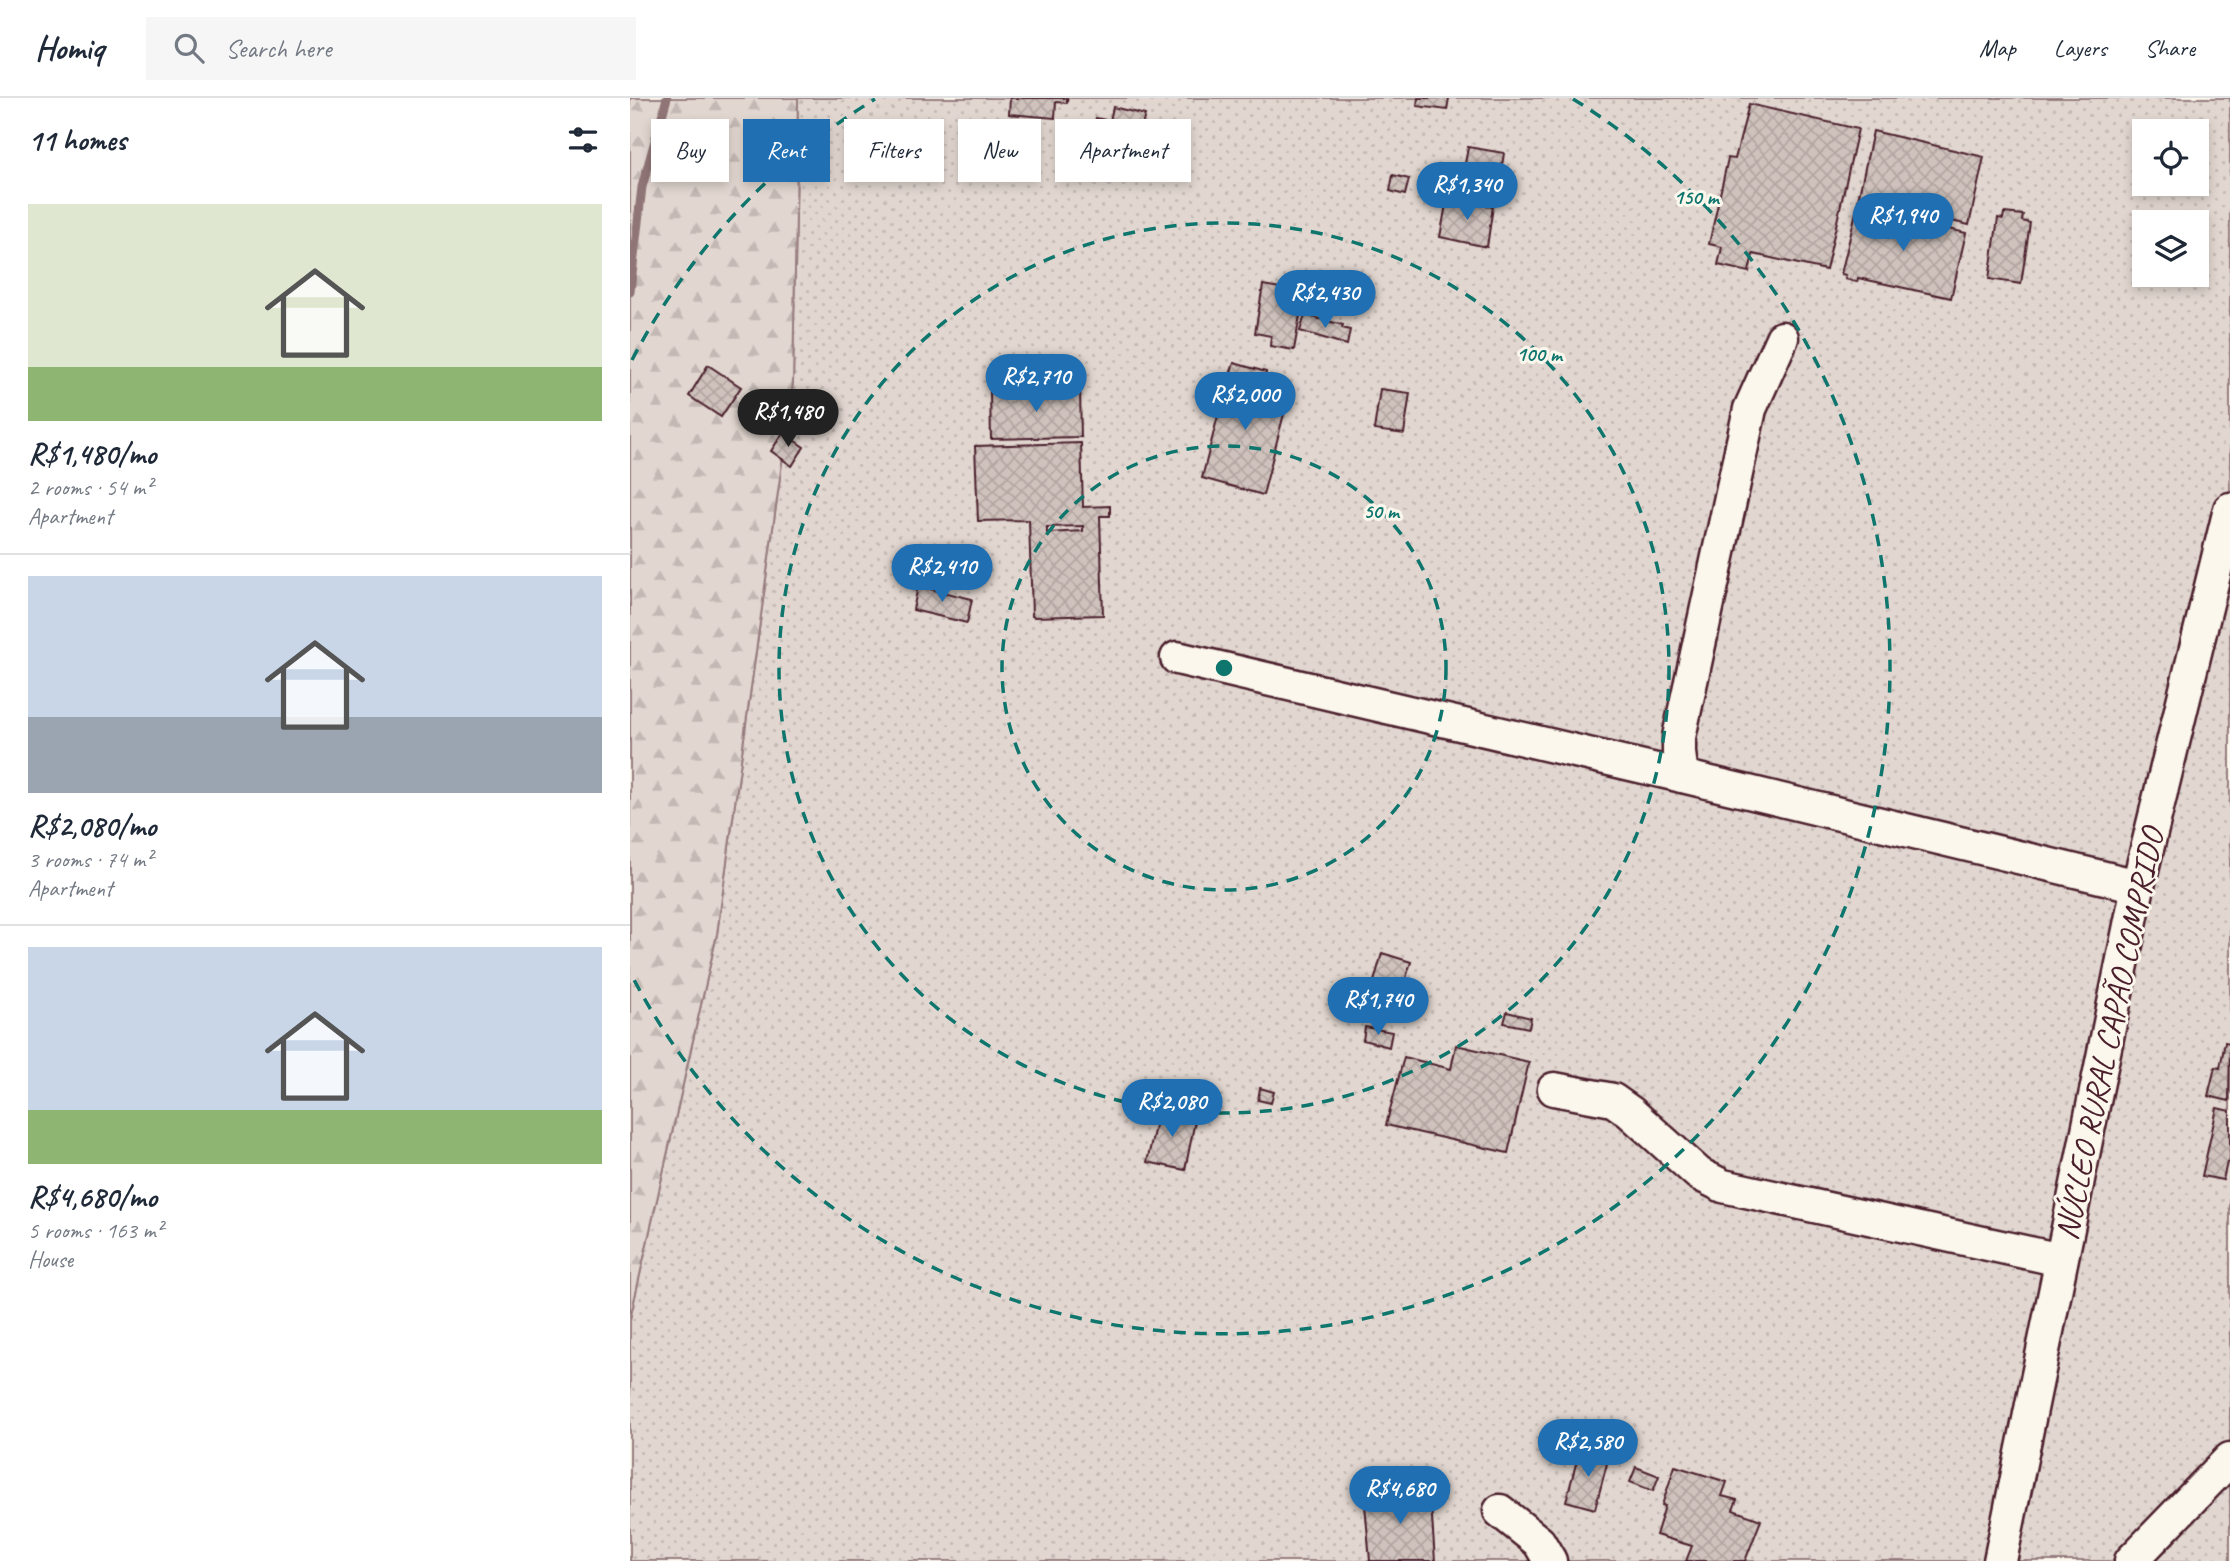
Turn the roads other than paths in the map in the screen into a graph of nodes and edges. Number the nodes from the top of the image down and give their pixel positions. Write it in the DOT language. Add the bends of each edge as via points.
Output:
graph roads {
  1 [pos="1782,338"];
  2 [pos="2230,509"];
  3 [pos="1177,658"];
  4 [pos="1682,776"];
  5 [pos="2138,886"];
  6 [pos="1554,1089"];
  7 [pos="2061,1260"];
  8 [pos="2230,1458"];
  9 [pos="1500,1511"];
  10 [pos="1550,1561"];
  11 [pos="2000,1561"];
  12 [pos="2131,1561"];
  1 -- 4 [label="street" via="1751,409 1679,737"];
  2 -- 5 [label="street, NÚCLEO RURAL CAPÃO COMPRIDO"];
  3 -- 4 [label="street"];
  4 -- 5 [label="street"];
  5 -- 7 [label="street, NÚCLEO RURAL CAPÃO COMPRIDO"];
  6 -- 7 [label="street" via="1613,1100 1699,1174 1723,1185"];
  7 -- 11 [label="street, NÚCLEO RURAL CAPÃO COMPRIDO"];
  8 -- 12 [label="street"];
  9 -- 10 [label="street" via="1539,1542"];
}
